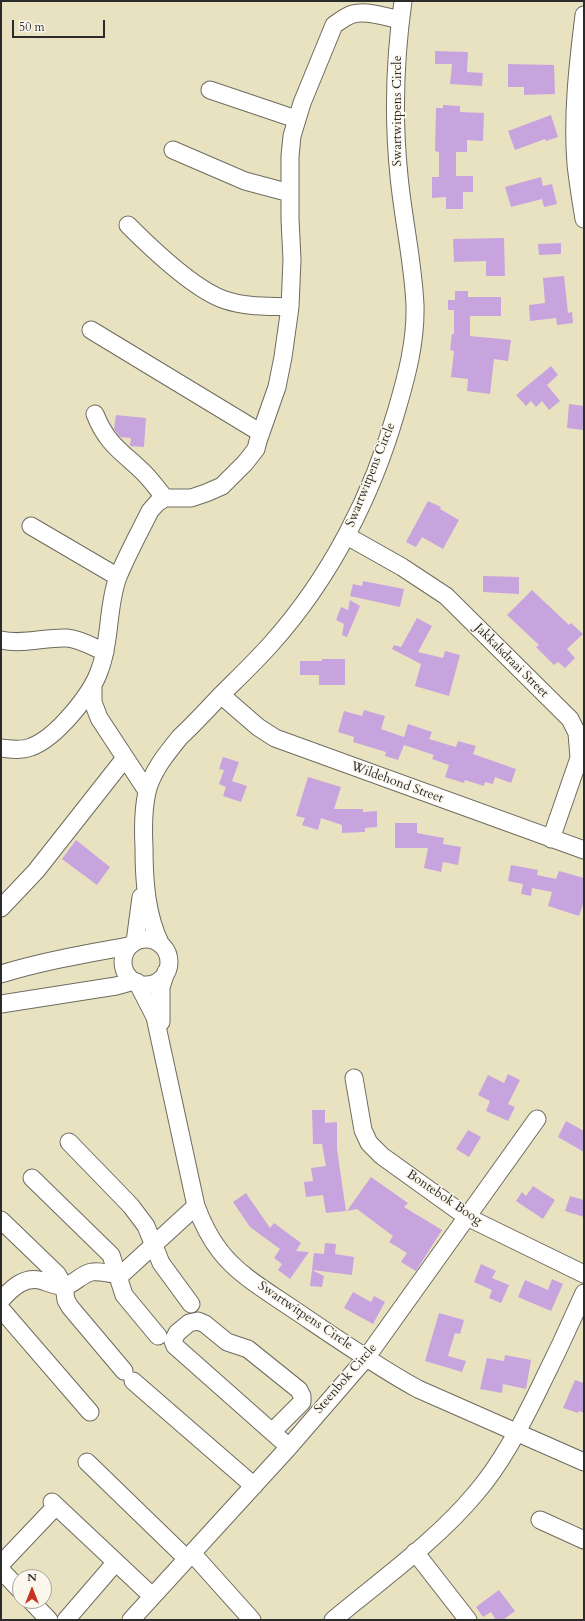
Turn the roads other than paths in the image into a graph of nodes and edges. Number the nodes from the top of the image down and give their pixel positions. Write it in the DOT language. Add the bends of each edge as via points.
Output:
graph roads {
  1 [pos="403,1"];
  2 [pos="584,15"];
  3 [pos="400,20"];
  4 [pos="210,90"];
  5 [pos="296,119"];
  6 [pos="173,150"];
  7 [pos="581,179"];
  8 [pos="290,193"];
  9 [pos="584,219"];
  10 [pos="128,225"];
  11 [pos="290,307"];
  12 [pos="91,330"];
  13 [pos="95,414"];
  14 [pos="261,433"];
  15 [pos="165,498"];
  16 [pos="31,526"];
  17 [pos="347,536"];
  18 [pos="118,577"];
  19 [pos="1,640"];
  20 [pos="105,652"];
  21 [pos="93,686"];
  22 [pos="221,695"];
  23 [pos="1,748"];
  24 [pos="125,758"];
  25 [pos="147,791"];
  26 [pos="551,839"];
  27 [pos="584,850"];
  28 [pos="144,881"];
  29 [pos="1,908"];
  30 [pos="131,944"];
  31 [pos="161,945"];
  32 [pos="166,972"];
  33 [pos="1,974"];
  34 [pos="135,982"];
  35 [pos="1,1004"];
  36 [pos="164,1052"];
  37 [pos="354,1078"];
  38 [pos="537,1119"];
  39 [pos="69,1142"];
  40 [pos="32,1178"];
  41 [pos="196,1206"];
  42 [pos="468,1217"];
  43 [pos="1,1220"];
  44 [pos="153,1246"];
  45 [pos="584,1274"];
  46 [pos="118,1275"];
  47 [pos="64,1286"];
  48 [pos="584,1293"];
  49 [pos="1,1301"];
  50 [pos="191,1304"];
  51 [pos="158,1336"];
  52 [pos="366,1358"];
  53 [pos="90,1412"];
  54 [pos="272,1432"];
  55 [pos="517,1434"];
  56 [pos="289,1447"];
  57 [pos="87,1462"];
  58 [pos="584,1462"];
  59 [pos="254,1486"];
  60 [pos="540,1520"];
  61 [pos="584,1540"];
  62 [pos="415,1552"];
  63 [pos="189,1555"];
  64 [pos="116,1562"];
  65 [pos="1,1564"];
  66 [pos="1,1570"];
  67 [pos="12,1582"];
  68 [pos="152,1596"];
  69 [pos="39,1609"];
  70 [pos="338,1618"];
  71 [pos="49,1620"];
  72 [pos="66,1620"];
  73 [pos="131,1620"];
  74 [pos="252,1620"];
  75 [pos="468,1620"];
  1 -- 3 [label="street, Swartwitpens Circle"];
  2 -- 7 [label="street" via="577,76 575,135"];
  3 -- 5 [label="street" via="354,13 334,25"];
  3 -- 17 [label="street, Swartwitpens Circle" via="396,139 413,282 413,338 406,380 387,441"];
  4 -- 5 [label="street"];
  5 -- 8 [label="street" via="290,156"];
  6 -- 8 [label="street" via="245,181"];
  7 -- 9 [label="street"];
  8 -- 11 [label="street"];
  10 -- 11 [label="street" via="181,272 225,300 254,306"];
  11 -- 14 [label="street" via="277,387"];
  12 -- 14 [label="street"];
  13 -- 15 [label="street" via="101,430 109,441 146,475"];
  14 -- 15 [label="street" via="256,449 222,486 192,498"];
  15 -- 18 [label="street" via="150,511"];
  16 -- 18 [label="street"];
  17 -- 22 [label="street, Swartwitpens Circle" via="312,592 285,628"];
  17 -- 26 [label="street, Jakkalsdraai Street" via="446,596 570,720 577,733 579,758"];
  18 -- 20 [label="street"];
  19 -- 20 [label="street" via="22,642 68,638"];
  20 -- 21 [label="street"];
  21 -- 23 [label="street" via="80,705 46,739 31,747 16,750"];
  21 -- 24 [label="street" via="99,718"];
  22 -- 25 [label="street, Swartwitpens Circle" via="168,751"];
  22 -- 26 [label="street, Wildehond Street" via="275,738"];
  24 -- 25 [label="street"];
  24 -- 29 [label="street" via="41,865"];
  25 -- 28 [label="street, Swartwitpens Circle" via="143,827"];
  26 -- 27 [label="street, Wildehond Street"];
  28 -- 30 [label="street, Swartwitpens Circle"];
  28 -- 31 [label="street, Swartwitpens Circle" via="151,921"];
  30 -- 31 [label="street" via="148,939"];
  30 -- 33 [label="street" via="31,965"];
  30 -- 34 [label="street" via="123,957 124,968"];
  31 -- 32 [label="street" via="168,958"];
  32 -- 34 [label="street" via="157,982"];
  32 -- 36 [label="street, Swartwitpens Circle" via="160,994"];
  34 -- 35 [label="street"];
  34 -- 36 [label="street, Swartwitpens Circle" via="155,1017"];
  36 -- 41 [label="street, Swartwitpens Circle"];
  37 -- 42 [label="street, Bontebok Boog" via="363,1130 370,1143 382,1156"];
  38 -- 42 [label="street, Steenbok Circle"];
  39 -- 44 [label="street" via="131,1206 146,1226"];
  40 -- 46 [label="street" via="111,1255"];
  41 -- 44 [label="street"];
  41 -- 52 [label="street, Swartwitpens Circle" via="211,1239 231,1263 265,1290"];
  42 -- 45 [label="street, Bontebok Boog"];
  42 -- 52 [label="street, Steenbok Circle"];
  43 -- 47 [label="street" via="57,1274"];
  44 -- 46 [label="street"];
  44 -- 50 [label="street" via="161,1263"];
  46 -- 47 [label="street" via="92,1272"];
  46 -- 51 [label="street" via="124,1295"];
  47 -- 49 [label="street" via="41,1280 23,1282 16,1285"];
  47 -- 59 [label="street" via="70,1308 128,1376"];
  48 -- 55 [label="street"];
  49 -- 53 [label="street"];
  52 -- 55 [label="street, Swartwitpens Circle" via="418,1389"];
  52 -- 56 [label="street, Steenbok Circle"];
  54 -- 54 [label="street" via="175,1346 173,1341 177,1333 189,1322 202,1322 227,1342 248,1349 299,1390 302,1402"];
  54 -- 56 [label="street"];
  55 -- 58 [label="street, Swartwitpens Circle"];
  55 -- 62 [label="street" via="476,1494"];
  56 -- 59 [label="street, Steenbok Circle"];
  57 -- 63 [label="street"];
  59 -- 63 [label="street, Steenbok Circle"];
  60 -- 61 [label="street"];
  62 -- 70 [label="street"];
  62 -- 75 [label="street"];
  63 -- 68 [label="street, Steenbok Circle"];
  63 -- 74 [label="street"];
  64 -- 65 [label="street" via="54,1504"];
  64 -- 68 [label="street"];
  64 -- 72 [label="street"];
  66 -- 67 [label="street"];
  68 -- 73 [label="street, Steenbok Circle"];
  69 -- 71 [label="street"];
}
